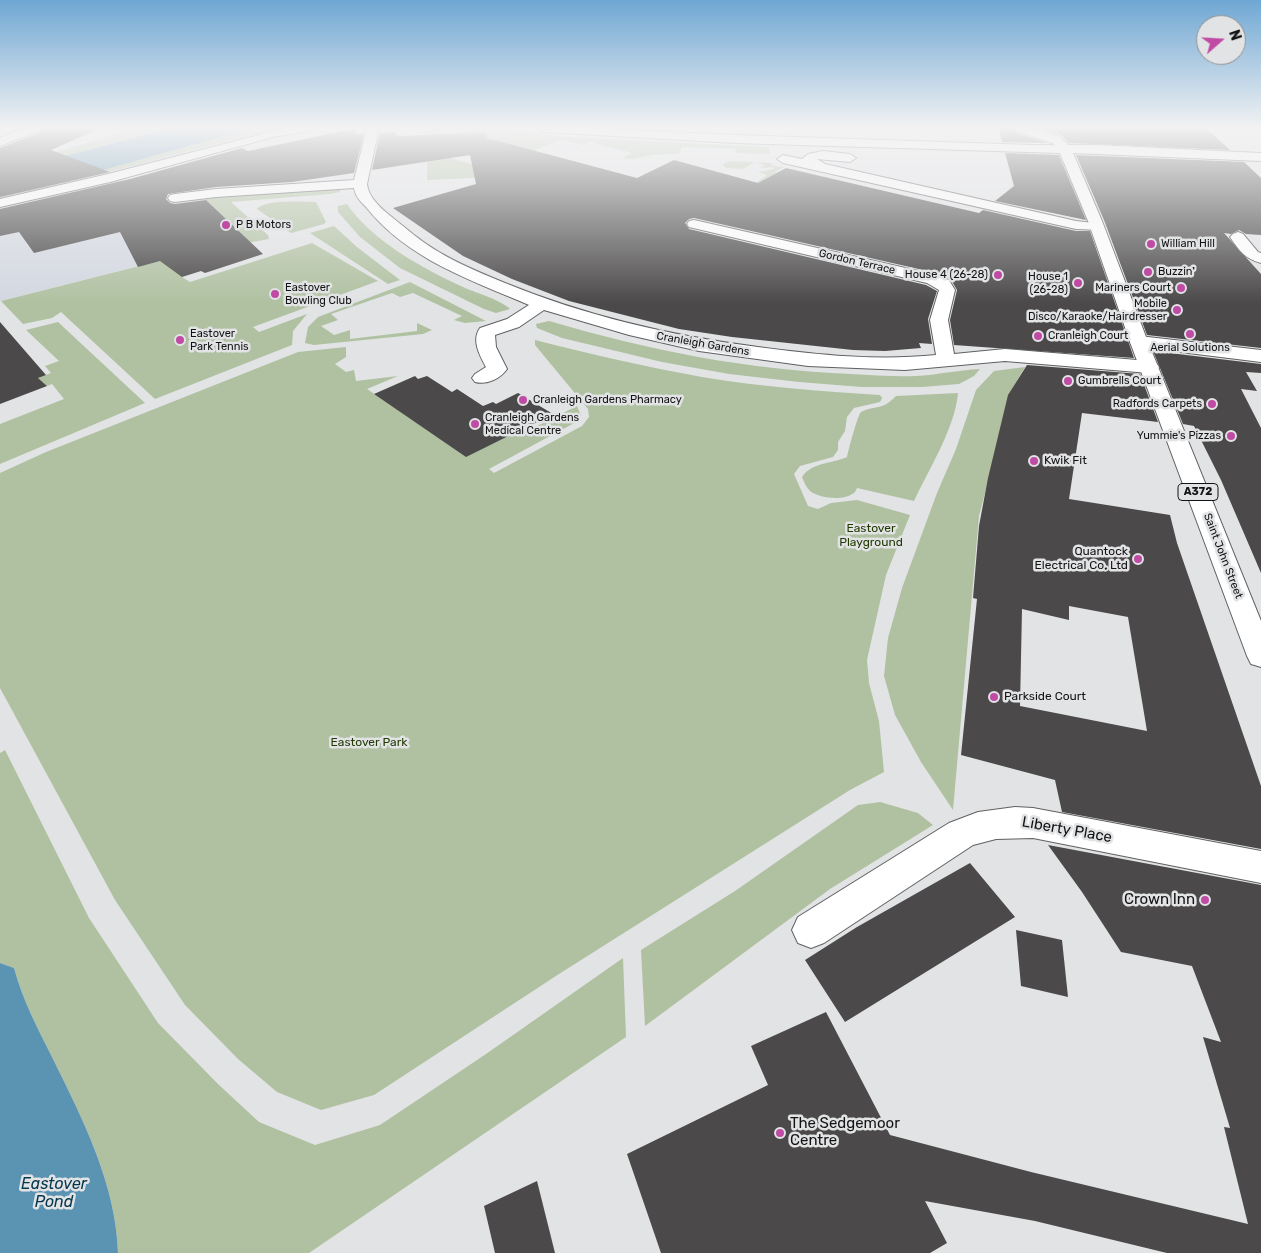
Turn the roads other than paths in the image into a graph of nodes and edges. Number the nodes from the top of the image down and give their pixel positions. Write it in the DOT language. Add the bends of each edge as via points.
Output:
graph roads {
  1 [pos="73,186"];
  2 [pos="320,186"];
  3 [pos="360,186"];
  4 [pos="907,186"];
  5 [pos="1079,186"];
  6 [pos="175,198"];
  7 [pos="0,203"];
  8 [pos="694,224"];
  9 [pos="1097,227"];
  10 [pos="1238,237"];
  11 [pos="1261,258"];
  12 [pos="542,304"];
  13 [pos="1139,342"];
  14 [pos="1261,356"];
  15 [pos="946,360"];
  16 [pos="1149,368"];
  17 [pos="482,378"];
  18 [pos="1261,656"];
  19 [pos="1261,867"];
  20 [pos="811,930"];
  1 -- 7 [label="street"];
  2 -- 6 [label="street"];
  3 -- 12 [label="street, Cranleigh Gardens" via="378,213 446,264"];
  4 -- 9 [label="street"];
  5 -- 9 [label="street, Saint John Street / A372"];
  8 -- 15 [label="street, Gordon Terrace" via="943,284 946,290 939,320"];
  9 -- 13 [label="street, Saint John Street / A372"];
  10 -- 11 [label="street" via="1252,255"];
  12 -- 15 [label="street, Cranleigh Gardens" via="635,331 747,353 863,364"];
  12 -- 17 [label="street" via="513,323 486,332 488,350 497,369"];
  13 -- 14 [label="street"];
  13 -- 16 [label="street, Saint John Street / A372"];
  15 -- 16 [label="street, Cranleigh Gardens" via="1005,355"];
  16 -- 18 [label="street, Saint John Street / A372"];
  19 -- 20 [label="street, Liberty Place" via="1010,821 961,834"];
}
